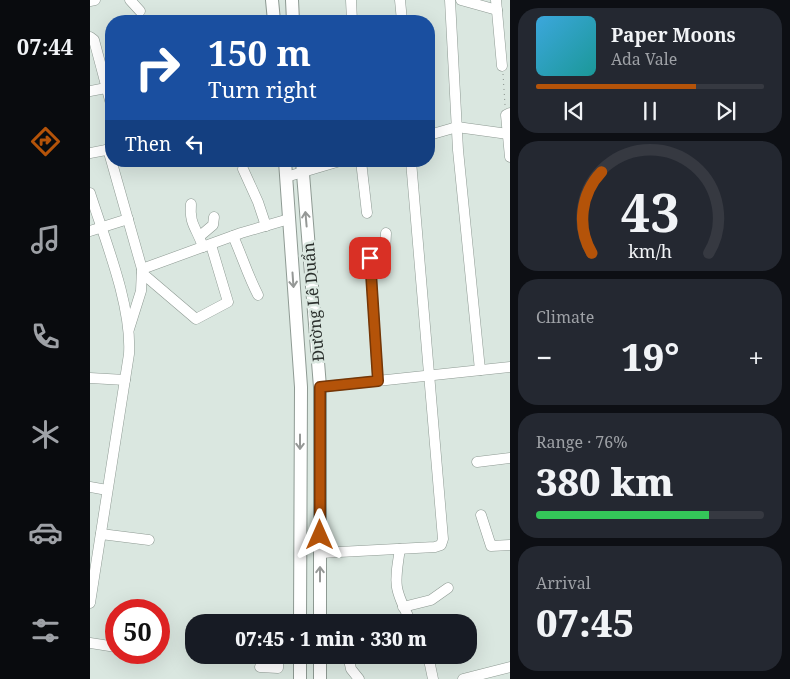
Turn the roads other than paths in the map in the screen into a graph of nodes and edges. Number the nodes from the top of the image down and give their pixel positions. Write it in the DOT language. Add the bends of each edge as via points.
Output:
graph roads {
  1 [pos="94,0"];
  2 [pos="130,0"];
  3 [pos="272,0"];
  4 [pos="292,0"];
  5 [pos="351,0"];
  6 [pos="400,0"];
  7 [pos="450,0"];
  8 [pos="461,0"];
  9 [pos="90,1"];
  10 [pos="496,5"];
  11 [pos="140,11"];
  12 [pos="273,15"];
  13 [pos="293,15"];
  14 [pos="352,15"];
  15 [pos="401,15"];
  16 [pos="90,36"];
  17 [pos="502,66"];
  18 [pos="105,74"];
  19 [pos="105,88"];
  20 [pos="90,91"];
  21 [pos="508,114"];
  22 [pos="457,127"];
  23 [pos="435,133"];
  24 [pos="508,134"];
  25 [pos="105,150"];
  26 [pos="90,153"];
  27 [pos="510,157"];
  28 [pos="115,167"];
  29 [pos="285,167"];
  30 [pos="302,167"];
  31 [pos="362,167"];
  32 [pos="412,167"];
  33 [pos="243,169"];
  34 [pos="286,177"];
  35 [pos="90,193"];
  36 [pos="190,204"];
  37 [pos="366,213"];
  38 [pos="214,217"];
  39 [pos="128,219"];
  40 [pos="289,219"];
  41 [pos="266,226"];
  42 [pos="101,227"];
  43 [pos="90,231"];
  44 [pos="386,233"];
  45 [pos="200,236"];
  46 [pos="234,236"];
  47 [pos="207,246"];
  48 [pos="142,271"];
  49 [pos="258,295"];
  50 [pos="129,330"];
  51 [pos="510,367"];
  52 [pos="480,370"];
  53 [pos="429,376"];
  54 [pos="90,378"];
  55 [pos="125,380"];
  56 [pos="378,381"];
  57 [pos="301,387"];
  58 [pos="320,387"];
  59 [pos="510,458"];
  60 [pos="477,462"];
  61 [pos="90,487"];
  62 [pos="108,490"];
  63 [pos="481,515"];
  64 [pos="101,534"];
  65 [pos="150,540"];
  66 [pos="510,545"];
  67 [pos="400,549"];
  68 [pos="320,553"];
  69 [pos="448,588"];
  70 [pos="90,603"];
  71 [pos="403,607"];
  72 [pos="300,614"];
  73 [pos="320,614"];
  74 [pos="407,614"];
  75 [pos="90,643"];
  76 [pos="105,645"];
  77 [pos="278,664"];
  78 [pos="300,664"];
  79 [pos="320,664"];
  80 [pos="350,664"];
  81 [pos="430,664"];
  82 [pos="260,667"];
  83 [pos="510,667"];
  84 [pos="300,679"];
  85 [pos="320,679"];
  86 [pos="359,679"];
  87 [pos="432,679"];
  88 [pos="464,679"];
  1 -- 9 [label="street"];
  2 -- 11 [label="street"];
  3 -- 12 [label="main road"];
  4 -- 13 [label="main road"];
  5 -- 14 [label="street"];
  6 -- 15 [label="street"];
  7 -- 22 [label="street"];
  8 -- 10 [label="street"];
  10 -- 17 [label="street"];
  16 -- 18 [label="street"];
  19 -- 20 [label="street"];
  21 -- 24 [label="street"];
  22 -- 23 [label="street"];
  22 -- 24 [label="street"];
  22 -- 52 [label="street"];
  24 -- 27 [label="street"];
  25 -- 26 [label="street"];
  28 -- 39 [label="street"];
  29 -- 34 [label="main road, Đường Lê Duẩn"];
  30 -- 34 [label="street"];
  58 -- 30 [label="main road, Đường Lê Duẩn, one-way"];
  31 -- 37 [label="street"];
  32 -- 53 [label="street"];
  33 -- 41 [label="street"];
  34 -- 40 [label="main road, Đường Lê Duẩn"];
  35 -- 42 [label="street"];
  36 -- 45 [label="street" via="191,221"];
  38 -- 45 [label="street" via="213,225"];
  39 -- 42 [label="street"];
  39 -- 48 [label="street"];
  40 -- 41 [label="street"];
  40 -- 57 [label="main road, Đường Lê Duẩn, one-way"];
  41 -- 46 [label="street"];
  42 -- 43 [label="street"];
  42 -- 50 [label="street"];
  44 -- 56 [label="street" via="385,254 370,258"];
  45 -- 47 [label="street"];
  46 -- 47 [label="street"];
  46 -- 49 [label="street"];
  47 -- 48 [label="street"];
  47 -- 48 [label="street" via="228,302 196,319"];
  48 -- 50 [label="street" via="141,291"];
  50 -- 55 [label="street"];
  51 -- 52 [label="street"];
  52 -- 53 [label="street"];
  53 -- 56 [label="street"];
  53 -- 67 [label="street" via="443,539 435,547"];
  54 -- 55 [label="street"];
  55 -- 62 [label="street"];
  56 -- 58 [label="street"];
  57 -- 58 [label="main road"];
  57 -- 72 [label="main road, Đường Lê Duẩn, one-way"];
  58 -- 68 [label="main road, Đường Lê Duẩn"];
  59 -- 60 [label="street"];
  61 -- 62 [label="street"];
  62 -- 64 [label="street"];
  63 -- 66 [label="street" via="492,546"];
  64 -- 65 [label="street"];
  64 -- 70 [label="street"];
  67 -- 68 [label="street"];
  67 -- 71 [label="street" via="395,583"];
  73 -- 68 [label="main road, Đường Lê Duẩn, one-way"];
  69 -- 71 [label="street" via="431,600"];
  71 -- 74 [label="street"];
  75 -- 76 [label="street"];
  77 -- 82 [label="street" via="278,668"];
  78 -- 84 [label="main road"];
  79 -- 85 [label="main road"];
  80 -- 86 [label="street"];
  81 -- 87 [label="street"];
  83 -- 88 [label="street"];
}
